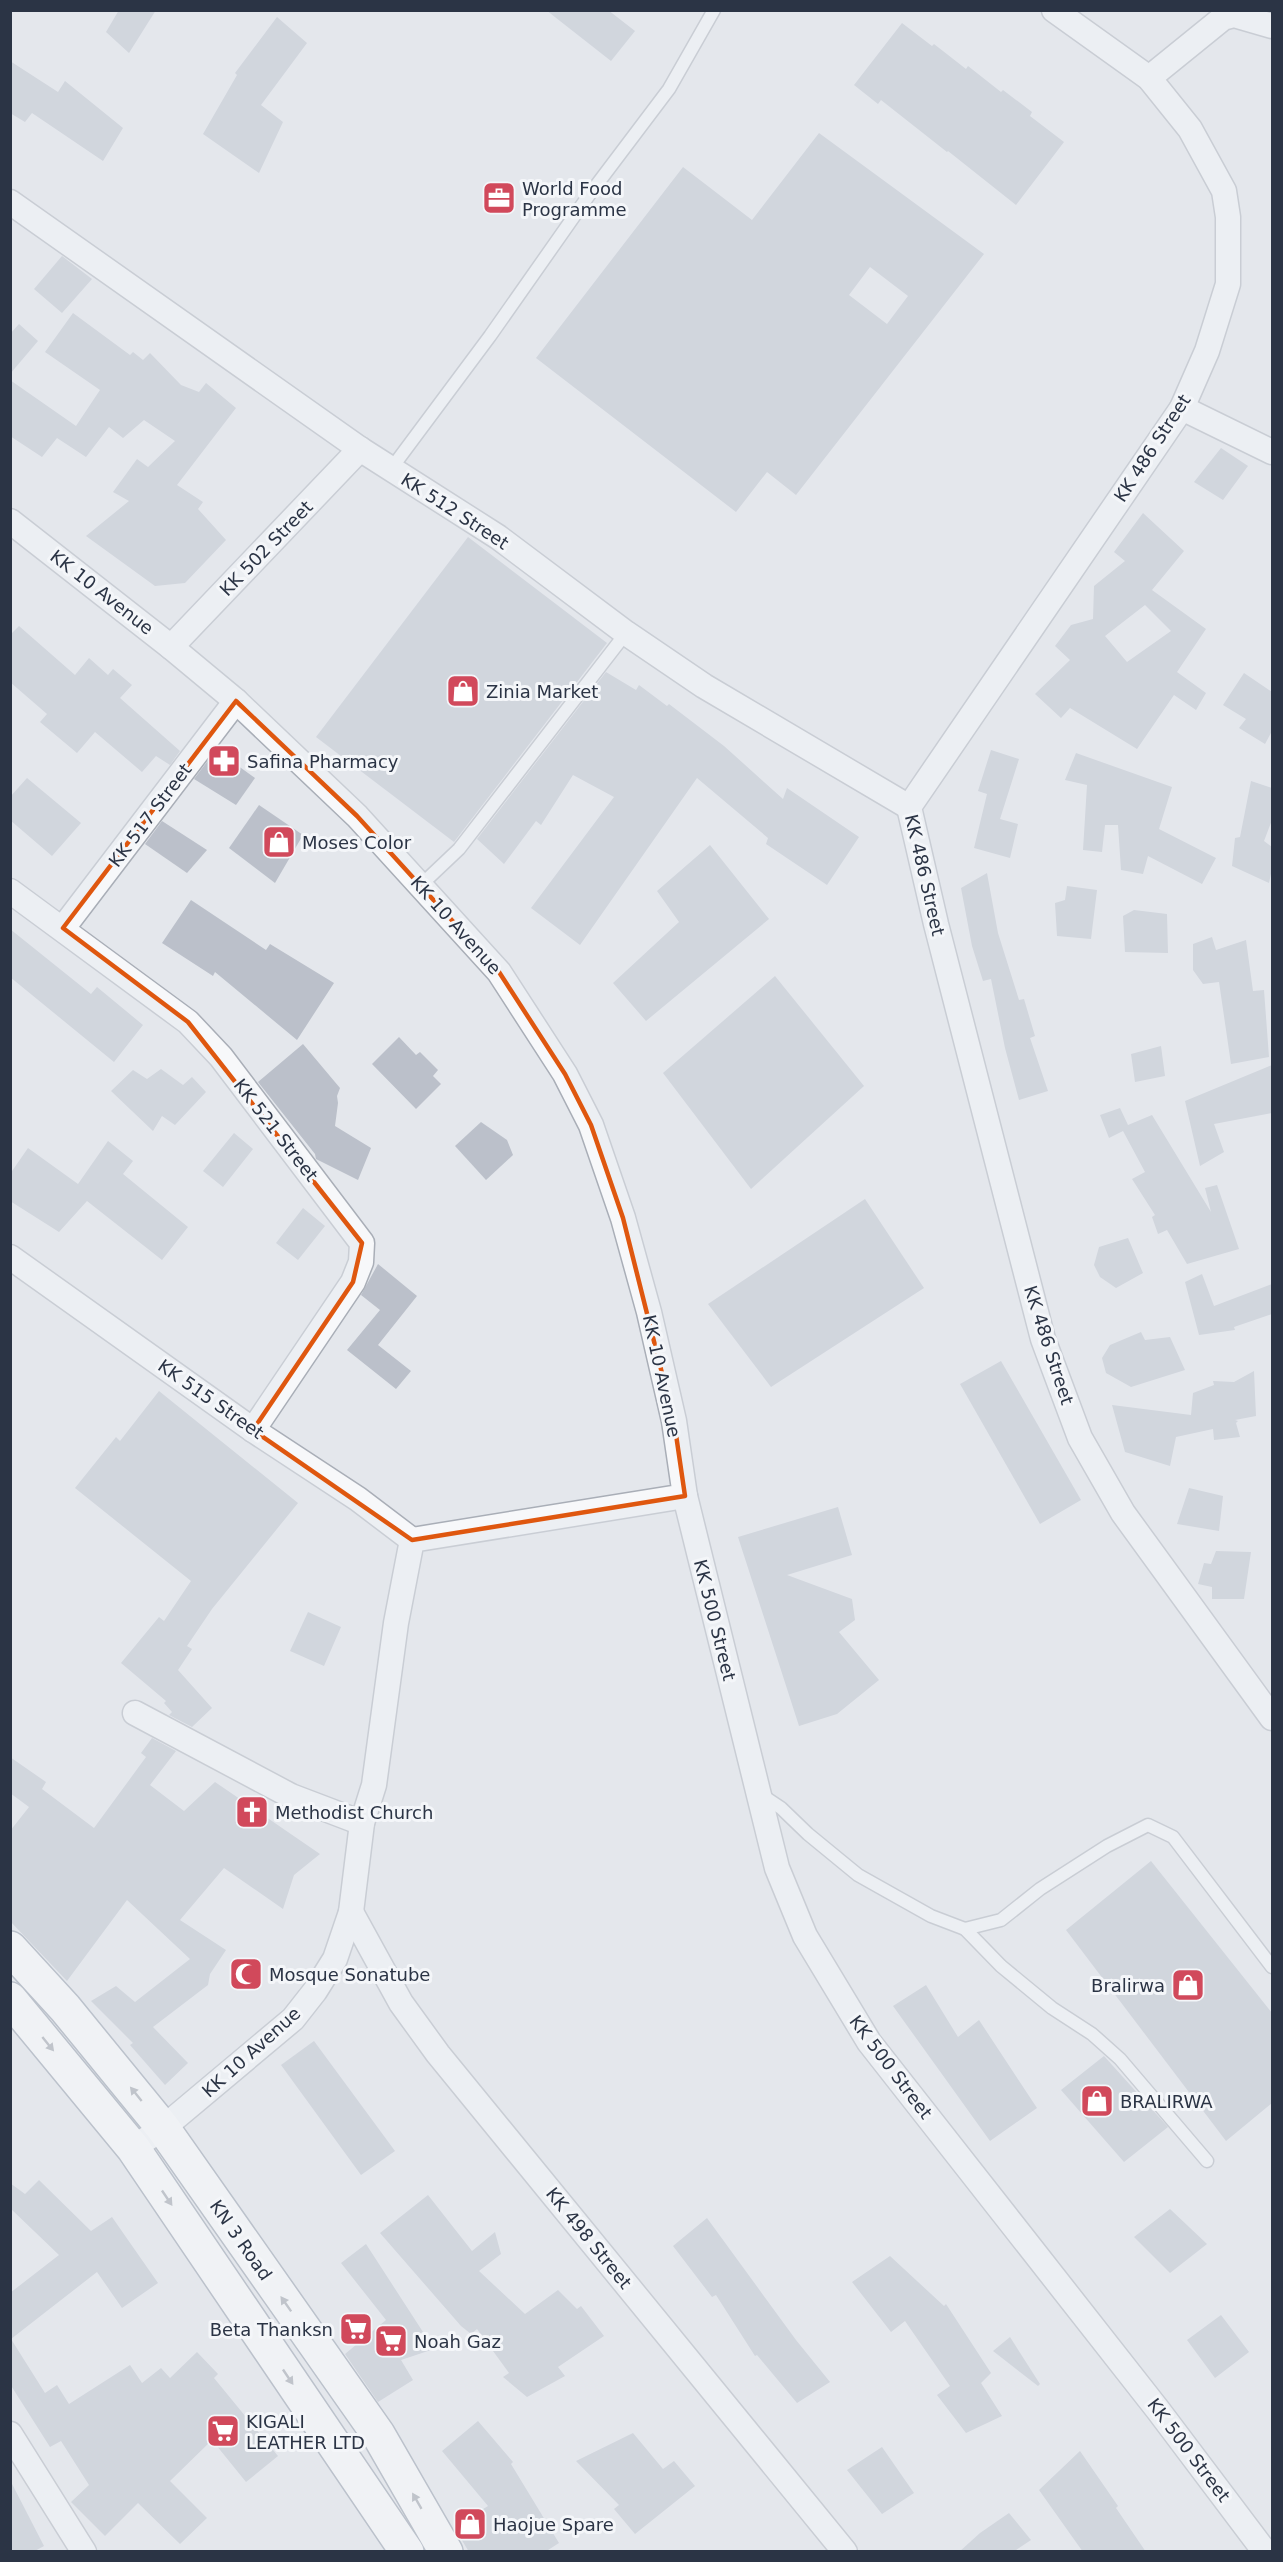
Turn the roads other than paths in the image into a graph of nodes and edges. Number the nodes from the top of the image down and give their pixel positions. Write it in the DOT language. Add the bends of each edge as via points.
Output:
graph roads {
  1 [pos="714,10"];
  2 [pos="1054,10"];
  3 [pos="1272,26"];
  4 [pos="1149,78"];
  5 [pos="10,202"];
  6 [pos="1182,408"];
  7 [pos="360,449"];
  8 [pos="1272,453"];
  9 [pos="391,469"];
  10 [pos="10,521"];
  11 [pos="626,633"];
  12 [pos="171,647"];
  13 [pos="236,701"];
  14 [pos="909,807"];
  15 [pos="421,885"];
  16 [pos="10,891"];
  17 [pos="63,928"];
  18 [pos="10,1257"];
  19 [pos="253,1430"];
  20 [pos="686,1496"];
  21 [pos="412,1540"];
  22 [pos="135,1713"];
  23 [pos="1271,1714"];
  24 [pos="757,1791"];
  25 [pos="363,1823"];
  26 [pos="351,1912"];
  27 [pos="965,1929"];
  28 [pos="10,1948"];
  29 [pos="1272,1967"];
  30 [pos="10,1999"];
  31 [pos="163,2127"];
  32 [pos="133,2148"];
  33 [pos="1207,2161"];
  34 [pos="10,2434"];
  35 [pos="84,2552"];
  36 [pos="406,2552"];
  37 [pos="446,2552"];
  38 [pos="845,2552"];
  39 [pos="1265,2552"];
  1 -- 9 [label="lane" via="669,89"];
  2 -- 4 [label="street, KK 486 Street"];
  3 -- 4 [label="street" via="1234,15 1223,18"];
  4 -- 6 [label="street, KK 486 Street" via="1190,129 1224,191 1228,216 1228,284 1207,351"];
  5 -- 7 [label="street, KK 512 Street"];
  6 -- 8 [label="street"];
  6 -- 14 [label="street, KK 486 Street"];
  7 -- 9 [label="street, KK 512 Street"];
  7 -- 12 [label="street, KK 502 Street"];
  9 -- 11 [label="street, KK 512 Street" via="498,537"];
  10 -- 12 [label="street, KK 10 Avenue"];
  11 -- 14 [label="street, KK 512 Street" via="704,686"];
  11 -- 15 [label="lane" via="459,849"];
  12 -- 13 [label="street, KK 10 Avenue"];
  13 -- 15 [label="street, KK 10 Avenue" via="357,816"];
  13 -- 17 [label="street, KK 517 Street"];
  14 -- 23 [label="street, KK 486 Street" via="1043,1339 1080,1438 1123,1512"];
  15 -- 20 [label="street, KK 10 Avenue" via="500,972 565,1074 591,1125 623,1218 649,1312 674,1421"];
  16 -- 17 [label="street, KK 521 Street"];
  17 -- 19 [label="street, KK 521 Street" via="188,1022 221,1057 362,1243 361,1262 353,1282"];
  18 -- 19 [label="street, KK 515 Street"];
  19 -- 21 [label="street, KK 515 Street"];
  20 -- 21 [label="street"];
  20 -- 24 [label="street, KK 500 Street"];
  21 -- 25 [label="street, KK 10 Avenue" via="396,1623 374,1785"];
  22 -- 25 [label="street" via="291,1796"];
  24 -- 27 [label="lane" via="858,1875 931,1916"];
  24 -- 39 [label="street, KK 500 Street" via="777,1868 805,1936 869,2042"];
  25 -- 26 [label="street, KK 10 Avenue"];
  26 -- 31 [label="street, KK 10 Avenue" via="335,1959 292,2019"];
  26 -- 38 [label="street, KK 498 Street" via="401,2003 438,2054"];
  27 -- 29 [label="lane" via="1001,1920 1040,1889 1148,1825 1173,1837"];
  27 -- 33 [label="lane" via="1001,1966 1120,2059"];
  31 -- 28 [label="highway, KN 3 Road, one-way"];
  30 -- 32 [label="highway, KN 3 Road, one-way"];
  31 -- 32 [label="street, KK 10 Avenue"];
  37 -- 31 [label="highway, KN 3 Road, one-way" via="378,2434"];
  32 -- 36 [label="highway, KN 3 Road, one-way"];
  34 -- 35 [label="street"];
}
